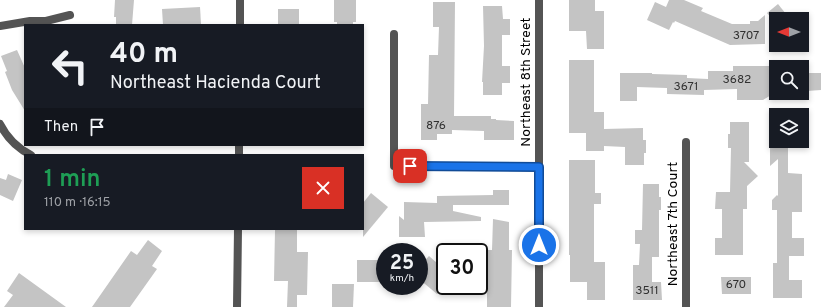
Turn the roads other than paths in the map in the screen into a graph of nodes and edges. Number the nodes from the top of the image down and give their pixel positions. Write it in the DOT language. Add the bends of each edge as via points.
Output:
graph roads {
  1 [pos="240,0"];
  2 [pos="539,0"];
  3 [pos="70,15"];
  4 [pos="240,24"];
  5 [pos="0,26"];
  6 [pos="394,34"];
  7 [pos="0,124"];
  8 [pos="2,134"];
  9 [pos="686,142"];
  10 [pos="29,154"];
  11 [pos="539,167"];
  12 [pos="238,230"];
  13 [pos="237,307"];
  14 [pos="539,307"];
  15 [pos="686,307"];
  1 -- 4 [label="street"];
  2 -- 11 [label="street, Northeast 8th Street"];
  3 -- 5 [label="street" via="46,21"];
  6 -- 11 [label="street" via="394,166"];
  7 -- 8 [label="street"];
  8 -- 10 [label="street"];
  9 -- 15 [label="street, Northeast 7th Court"];
  11 -- 14 [label="street, Northeast 8th Street"];
  12 -- 13 [label="street"];
}
